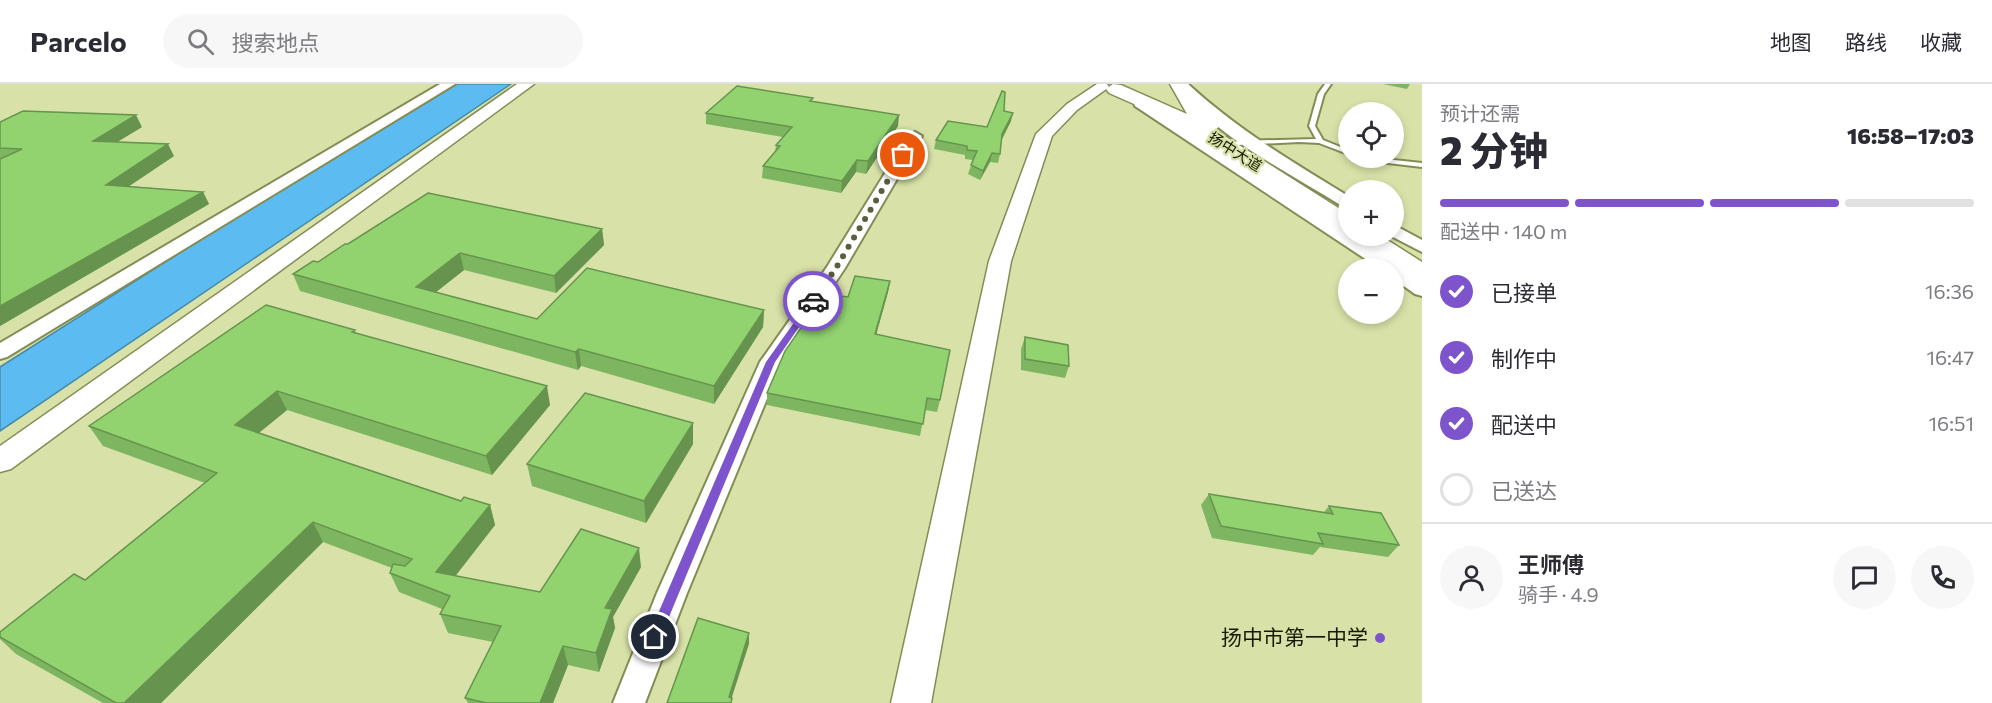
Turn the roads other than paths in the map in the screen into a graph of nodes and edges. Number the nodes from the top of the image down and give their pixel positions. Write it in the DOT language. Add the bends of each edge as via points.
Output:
graph roads {
  1 [pos="448,84"];
  2 [pos="527,84"];
  3 [pos="1328,84"];
  4 [pos="1171,86"];
  5 [pos="1102,87"];
  6 [pos="915,136"];
  7 [pos="1320,141"];
  8 [pos="1244,143"];
  9 [pos="1338,148"];
  10 [pos="1404,163"];
  11 [pos="1422,165"];
  12 [pos="1338,197"];
  13 [pos="1338,207"];
  14 [pos="1338,218"];
  15 [pos="1404,236"];
  16 [pos="1379,246"];
  17 [pos="1398,246"];
  18 [pos="1422,247"];
  19 [pos="1374,258"];
  20 [pos="1422,261"];
  21 [pos="1422,274"];
  22 [pos="1404,278"];
  23 [pos="1422,290"];
  24 [pos="0,352"];
  25 [pos="0,462"];
  26 [pos="628,703"];
  27 [pos="911,703"];
  1 -- 24 [label="street"];
  2 -- 25 [label="street"];
  3 -- 7 [label="lane" via="1312,126"];
  4 -- 5 [label="main road"];
  4 -- 8 [label="main road, 扬中大道" via="1196,114"];
  5 -- 14 [label="main road, 扬中大道" via="1173,114"];
  5 -- 19 [label="street" via="1162,116"];
  5 -- 27 [label="street" via="1072,107 1044,134 1000,261"];
  6 -- 26 [label="street" via="836,268 771,362"];
  7 -- 8 [label="lane"];
  7 -- 9 [label="lane"];
  8 -- 12 [label="street"];
  8 -- 13 [label="main road, 扬中大道"];
  10 -- 11 [label="lane"];
  15 -- 18 [label="street"];
  16 -- 21 [label="main road"];
  17 -- 20 [label="main road"];
  22 -- 23 [label="street"];
}
